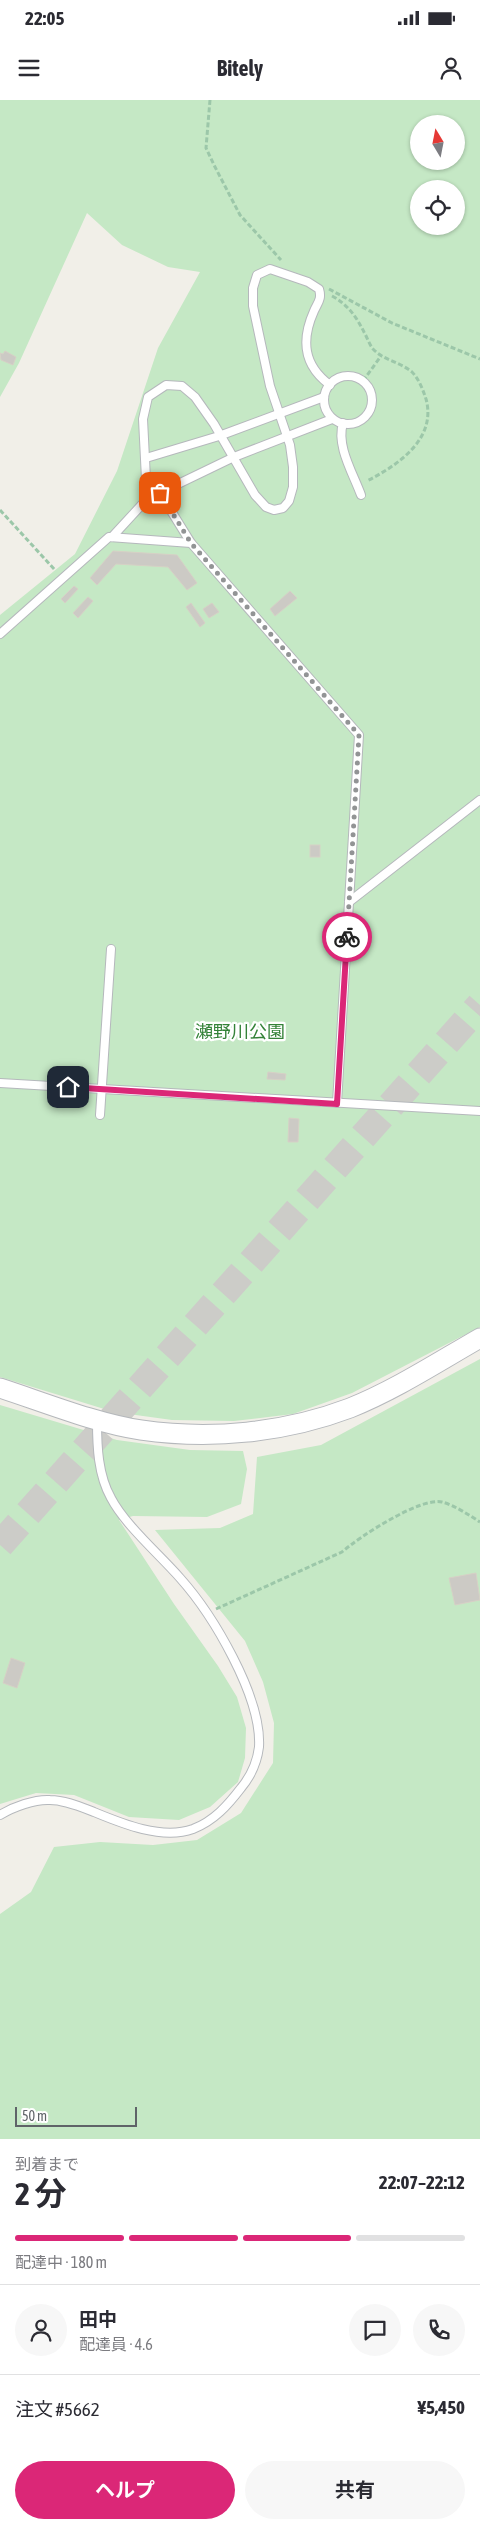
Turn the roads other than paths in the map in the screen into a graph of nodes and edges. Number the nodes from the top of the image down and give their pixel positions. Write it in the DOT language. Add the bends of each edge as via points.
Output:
graph roads {
  1 [pos="330,385"];
  2 [pos="324,397"];
  3 [pos="278,415"];
  4 [pos="332,419"];
  5 [pos="343,423"];
  6 [pos="219,436"];
  7 [pos="287,438"];
  8 [pos="234,457"];
  9 [pos="146,458"];
  10 [pos="160,493"];
  11 [pos="361,495"];
  12 [pos="147,499"];
  13 [pos="112,537"];
  14 [pos="191,543"];
  15 [pos="0,634"];
  16 [pos="480,800"];
  17 [pos="349,902"];
  18 [pos="111,950"];
  19 [pos="0,1083"];
  20 [pos="102,1089"];
  21 [pos="337,1104"];
  22 [pos="480,1112"];
  23 [pos="100,1115"];
  24 [pos="480,1338"];
  25 [pos="0,1388"];
  26 [pos="98,1419"];
  27 [pos="0,1815"];
  1 -- 2 [label="lane"];
  1 -- 3 [label="lane" via="311,362 305,348 305,338 322,297 320,287 270,268 257,275 253,306"];
  1 -- 5 [label="lane" via="346,378 358,378 372,394 373,404 361,420"];
  2 -- 3 [label="lane"];
  2 -- 4 [label="lane" via="323,402"];
  3 -- 6 [label="lane"];
  3 -- 7 [label="lane"];
  4 -- 5 [label="lane"];
  4 -- 7 [label="lane"];
  5 -- 11 [label="lane" via="340,434 343,447"];
  6 -- 8 [label="lane"];
  6 -- 9 [label="lane"];
  6 -- 9 [label="lane" via="195,397 182,386 166,385 148,397 143,419"];
  7 -- 8 [label="lane"];
  7 -- 8 [label="lane" via="293,487 283,508 274,510 266,507 255,495"];
  8 -- 10 [label="lane"];
  9 -- 12 [label="lane"];
  10 -- 12 [label="lane"];
  10 -- 14 [label="lane"];
  12 -- 13 [label="lane"];
  13 -- 14 [label="lane"];
  13 -- 15 [label="lane"];
  14 -- 17 [label="lane" via="359,735"];
  16 -- 17 [label="lane"];
  17 -- 21 [label="lane"];
  18 -- 20 [label="lane"];
  19 -- 20 [label="lane"];
  20 -- 21 [label="lane"];
  20 -- 23 [label="lane"];
  21 -- 22 [label="lane"];
  24 -- 26 [label="street" via="398,1385 350,1408 259,1432 200,1435 140,1430"];
  25 -- 26 [label="street"];
  26 -- 27 [label="lane" via="97,1453 111,1498 207,1613 239,1668 254,1707 259,1747 252,1774 222,1812 193,1829 166,1833 50,1800"];
}
